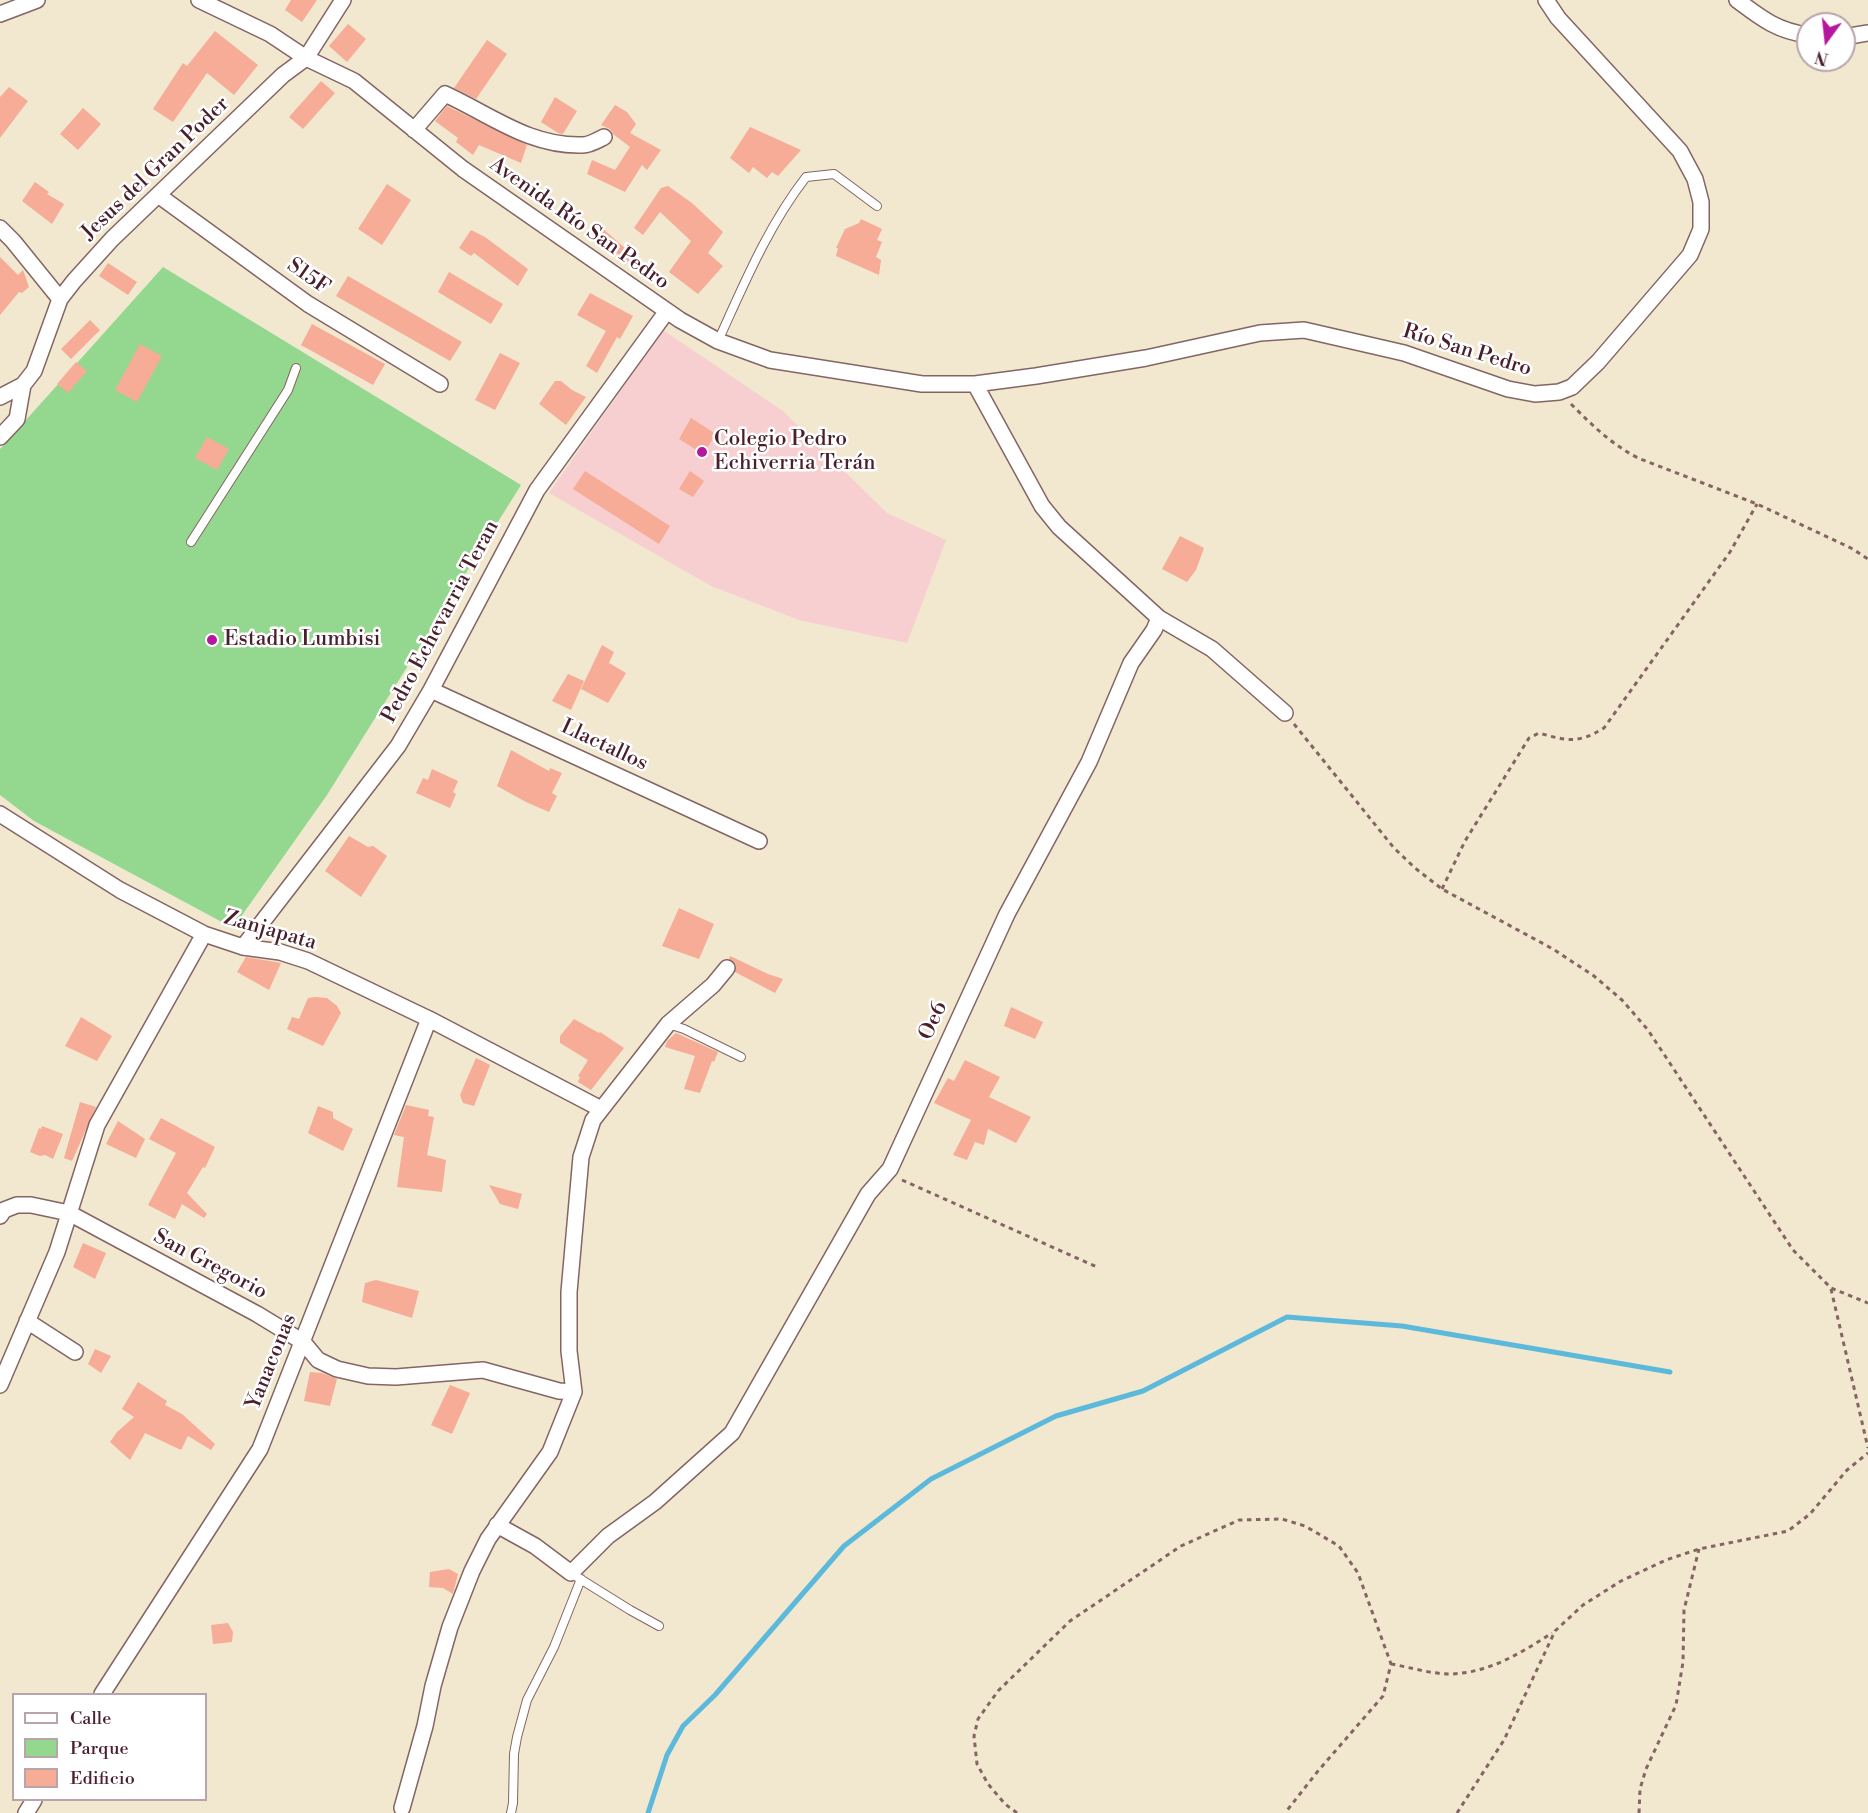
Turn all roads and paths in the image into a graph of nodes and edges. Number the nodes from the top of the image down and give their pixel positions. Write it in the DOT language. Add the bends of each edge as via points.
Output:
graph roads {
  1 [pos="37,0"];
  2 [pos="199,0"];
  3 [pos="343,0"];
  4 [pos="1546,0"];
  5 [pos="1737,0"];
  6 [pos="0,14"];
  7 [pos="1796,34"];
  8 [pos="306,58"];
  9 [pos="414,130"];
  10 [pos="604,137"];
  11 [pos="158,195"];
  12 [pos="877,206"];
  13 [pos="0,228"];
  14 [pos="60,299"];
  15 [pos="667,311"];
  16 [pos="718,341"];
  17 [pos="296,368"];
  18 [pos="23,384"];
  19 [pos="440,384"];
  20 [pos="975,384"];
  21 [pos="1559,392"];
  22 [pos="0,397"];
  23 [pos="0,437"];
  24 [pos="1756,504"];
  25 [pos="191,542"];
  26 [pos="1868,559"];
  27 [pos="1159,618"];
  28 [pos="431,690"];
  29 [pos="1286,713"];
  30 [pos="0,814"];
  31 [pos="759,841"];
  32 [pos="1442,889"];
  33 [pos="204,934"];
  34 [pos="243,947"];
  35 [pos="727,968"];
  36 [pos="429,1019"];
  37 [pos="668,1024"];
  38 [pos="741,1057"];
  39 [pos="601,1108"];
  40 [pos="887,1173"];
  41 [pos="69,1213"];
  42 [pos="0,1216"];
  43 [pos="1097,1267"];
  44 [pos="1831,1288"];
  45 [pos="1868,1303"];
  46 [pos="27,1321"];
  47 [pos="303,1342"];
  48 [pos="75,1352"];
  49 [pos="0,1386"];
  50 [pos="574,1392"];
  51 [pos="1868,1448"];
  52 [pos="1868,1453"];
  53 [pos="497,1525"];
  54 [pos="1699,1549"];
  55 [pos="576,1576"];
  56 [pos="658,1626"];
  57 [pos="1555,1631"];
  58 [pos="1391,1664"];
  59 [pos="103,1693"];
  60 [pos="402,1808"];
  61 [pos="511,1813"];
  62 [pos="1017,1813"];
  63 [pos="1285,1813"];
  64 [pos="1457,1813"];
  65 [pos="1639,1813"];
  1 -- 6 [label="street"];
  2 -- 8 [label="street, Avenida Río San Pedro" via="270,34"];
  3 -- 8 [label="street, Jesus del Gran Poder"];
  4 -- 21 [label="street" via="1680,151 1695,179 1701,202 1701,229 1690,255 1598,362 1572,387"];
  5 -- 7 [label="street" via="1768,23"];
  8 -- 9 [label="street, Avenida Río San Pedro" via="354,81"];
  8 -- 11 [label="street, Jesus del Gran Poder" via="283,75"];
  9 -- 10 [label="street" via="445,94 521,134 585,146"];
  9 -- 15 [label="street, Avenida Río San Pedro" via="463,169"];
  11 -- 14 [label="street, Jesus del Gran Poder" via="112,238"];
  11 -- 19 [label="street, S15F" via="308,304"];
  12 -- 16 [label="lane" via="834,174 806,177 761,246"];
  13 -- 14 [label="street"];
  14 -- 18 [label="street, Jesus del Gran Poder" via="34,371"];
  15 -- 16 [label="street, Avenida Río San Pedro"];
  15 -- 28 [label="street, Pedro Echevarria Teran" via="537,490"];
  16 -- 20 [label="street, Avenida Río San Pedro" via="770,360 922,384"];
  17 -- 25 [label="lane" via="288,390"];
  18 -- 22 [label="street, Jesus del Gran Poder"];
  18 -- 23 [label="street, Jesus del Gran Poder" via="17,419"];
  20 -- 21 [label="street, Río San Pedro" via="1146,358 1260,333 1304,330 1404,353 1508,389 1535,394"];
  20 -- 27 [label="street" via="1042,506"];
  21 -- 24 [label="path" via="1620,448"];
  24 -- 26 [label="path"];
  24 -- 32 [label="path" via="1730,552 1604,728 1579,740 1539,733 1529,738 1465,841"];
  27 -- 29 [label="street" via="1212,649"];
  27 -- 40 [label="street, Oe6" via="1131,663 1089,762 1007,914"];
  28 -- 31 [label="street, Llactallos"];
  28 -- 34 [label="street, Pedro Echevarria Teran" via="398,746"];
  29 -- 32 [label="path" via="1394,848"];
  30 -- 33 [label="street, Zanjapata" via="120,890"];
  32 -- 44 [label="path" via="1552,949 1622,1000 1648,1030 1793,1250"];
  33 -- 34 [label="street, Zanjapata"];
  33 -- 41 [label="street" via="97,1125"];
  34 -- 36 [label="street, Zanjapata" via="308,961"];
  35 -- 37 [label="street"];
  36 -- 39 [label="street, Zanjapata"];
  36 -- 47 [label="street, Yanaconas"];
  37 -- 38 [label="lane"];
  37 -- 39 [label="street"];
  39 -- 50 [label="street" via="581,1157 574,1217 569,1292"];
  40 -- 43 [label="path"];
  40 -- 55 [label="street, Oe6" via="868,1194 732,1433 656,1502 608,1536"];
  41 -- 42 [label="street, San Gregorio" via="17,1205"];
  41 -- 46 [label="street"];
  41 -- 47 [label="street, San Gregorio"];
  44 -- 45 [label="path"];
  44 -- 51 [label="path"];
  46 -- 48 [label="street"];
  46 -- 49 [label="street"];
  47 -- 50 [label="street, San Gregorio" via="318,1360 368,1376 483,1370"];
  47 -- 59 [label="street, Yanaconas" via="260,1449"];
  50 -- 53 [label="street" via="550,1452"];
  52 -- 54 [label="path" via="1847,1470 1810,1514 1788,1531"];
  53 -- 55 [label="street"];
  53 -- 60 [label="street" via="472,1570 450,1627"];
  54 -- 57 [label="path" via="1621,1581 1583,1605"];
  54 -- 65 [label="path" via="1684,1610 1683,1662 1676,1706 1646,1769"];
  55 -- 56 [label="lane"];
  55 -- 61 [label="lane" via="554,1647 525,1709 514,1754"];
  57 -- 58 [label="path" via="1517,1655 1483,1669 1449,1674"];
  57 -- 64 [label="path" via="1504,1740"];
  58 -- 62 [label="path" via="1358,1573 1339,1546 1305,1526 1282,1519 1239,1520 1181,1546 1070,1621 998,1691 978,1719 974,1736 977,1764 988,1784"];
  58 -- 63 [label="path" via="1383,1696"];
}
